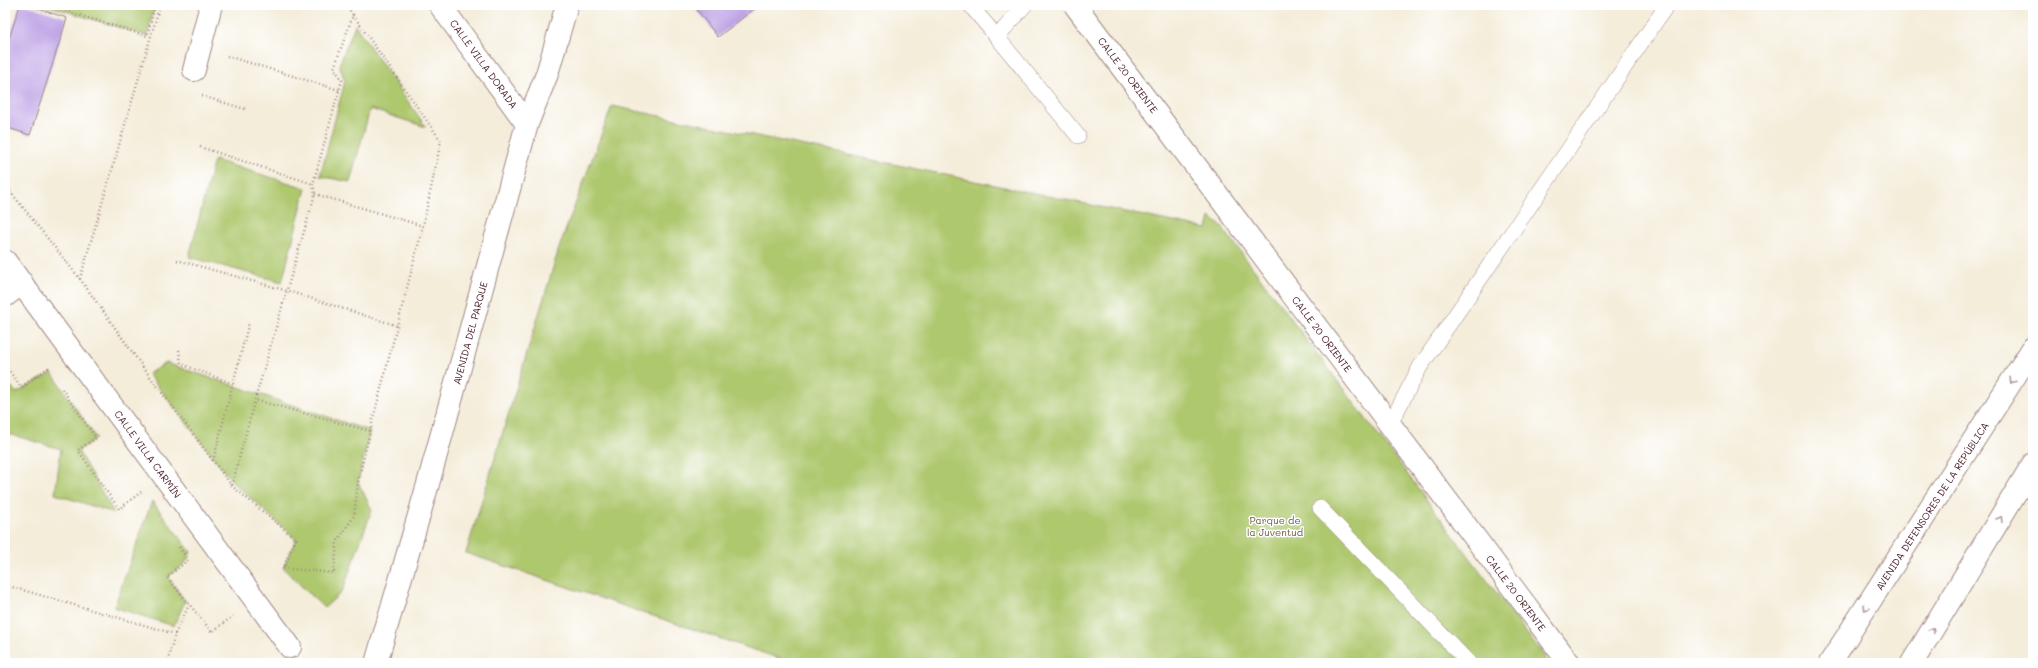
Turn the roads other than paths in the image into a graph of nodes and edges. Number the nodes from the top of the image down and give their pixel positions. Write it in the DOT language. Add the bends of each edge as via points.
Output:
graph roads {
  1 [pos="211,5"];
  2 [pos="440,5"];
  3 [pos="568,5"];
  4 [pos="970,5"];
  5 [pos="1025,5"];
  6 [pos="1075,5"];
  7 [pos="1667,5"];
  8 [pos="997,37"];
  9 [pos="194,70"];
  10 [pos="527,124"];
  11 [pos="1078,136"];
  12 [pos="5,261"];
  13 [pos="14,290"];
  14 [pos="2033,348"];
  15 [pos="1390,424"];
  16 [pos="2033,464"];
  17 [pos="1320,508"];
  18 [pos="290,647"];
  19 [pos="376,663"];
  20 [pos="1469,663"];
  21 [pos="1569,663"];
  22 [pos="1830,663"];
  23 [pos="1912,663"];
  1 -- 9 [label="main road"];
  2 -- 10 [label="main road, CALLE VILLA DORADA"];
  3 -- 10 [label="main road, AVENIDA DEL PARQUE" via="547,74"];
  4 -- 8 [label="lane"];
  5 -- 8 [label="lane"];
  6 -- 15 [label="main road, CALLE 20 ORIENTE"];
  7 -- 15 [label="lane" via="1420,367"];
  8 -- 11 [label="lane"];
  10 -- 19 [label="main road, AVENIDA DEL PARQUE"];
  12 -- 13 [label="main road, CALLE VILLA CARMÍN"];
  13 -- 18 [label="main road, CALLE VILLA CARMÍN"];
  14 -- 22 [label="main road, AVENIDA DEFENSORES DE LA REPÚBLICA, one-way"];
  15 -- 21 [label="main road, CALLE 20 ORIENTE"];
  23 -- 16 [label="main road, one-way"];
  17 -- 20 [label="lane"];
}
